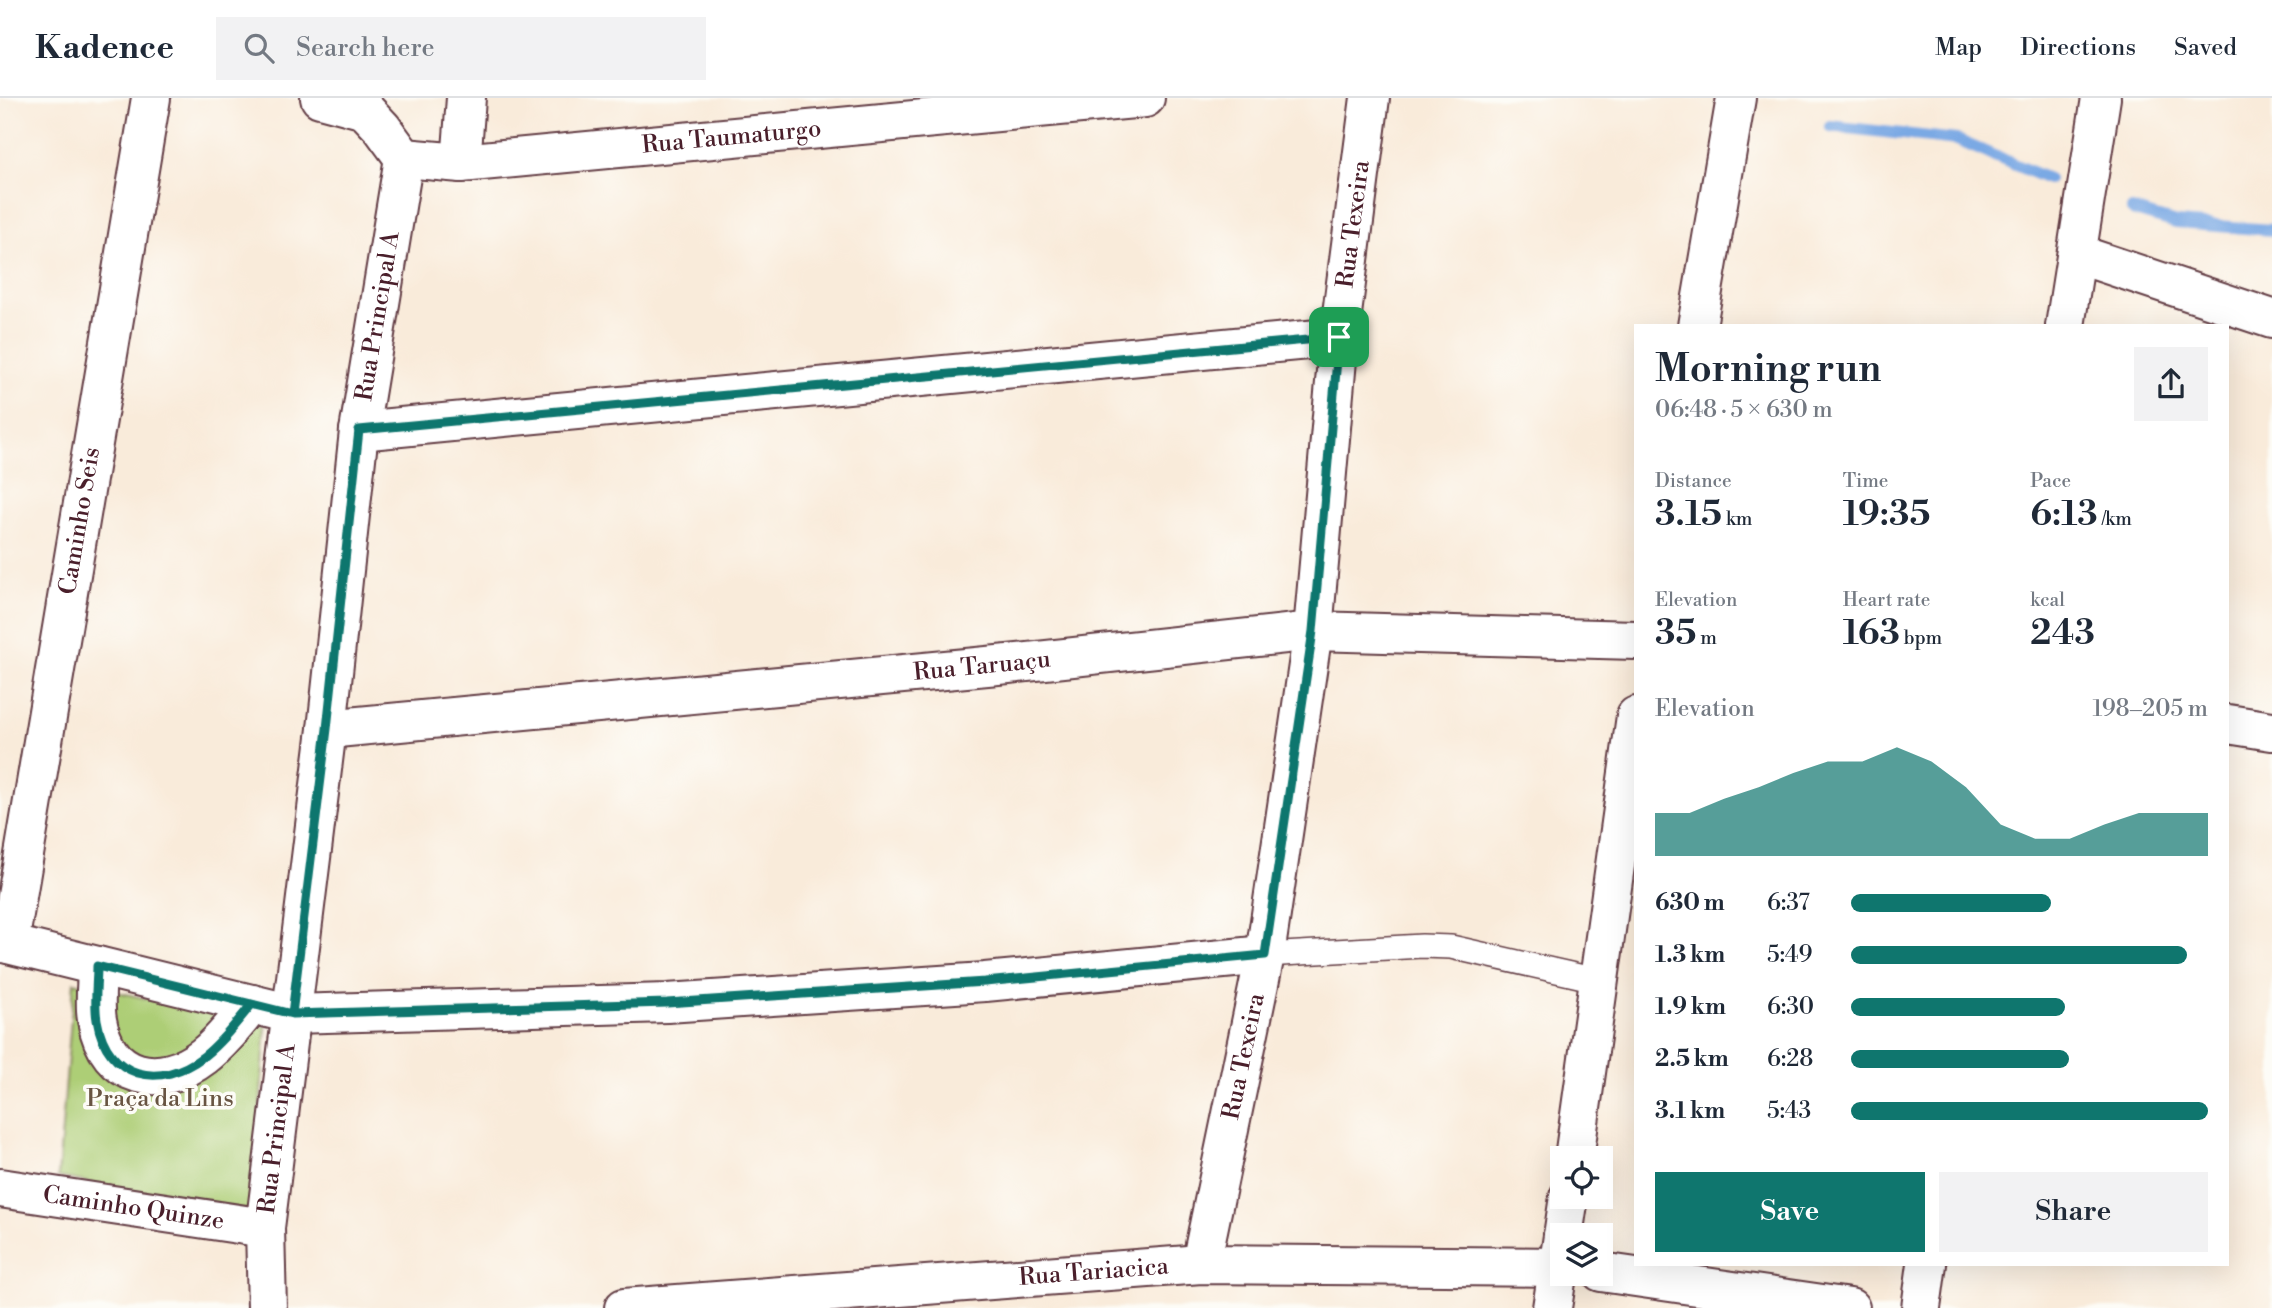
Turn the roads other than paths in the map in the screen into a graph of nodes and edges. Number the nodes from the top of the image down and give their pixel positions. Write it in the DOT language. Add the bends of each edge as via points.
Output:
graph roads {
  1 [pos="151,98"];
  2 [pos="320,98"];
  3 [pos="466,98"];
  4 [pos="1145,98"];
  5 [pos="1370,98"];
  6 [pos="1736,98"];
  7 [pos="2101,98"];
  8 [pos="404,158"];
  9 [pos="461,163"];
  10 [pos="2077,254"];
  11 [pos="2272,320"];
  12 [pos="1697,324"];
  13 [pos="2065,324"];
  14 [pos="1339,337"];
  15 [pos="359,430"];
  16 [pos="1313,631"];
  17 [pos="1634,640"];
  18 [pos="2229,724"];
  19 [pos="327,729"];
  20 [pos="1634,731"];
  21 [pos="2272,731"];
  22 [pos="4,943"];
  23 [pos="1265,955"];
  24 [pos="97,966"];
  25 [pos="1601,981"];
  26 [pos="252,1004"];
  27 [pos="292,1014"];
  28 [pos="1576,1146"];
  29 [pos="0,1188"];
  30 [pos="265,1228"];
  31 [pos="1550,1251"];
  32 [pos="1201,1264"];
  33 [pos="1927,1266"];
  34 [pos="1613,1274"];
  35 [pos="1556,1286"];
  36 [pos="267,1308"];
  37 [pos="624,1308"];
  38 [pos="1552,1308"];
  39 [pos="1850,1308"];
  40 [pos="1921,1308"];
  1 -- 22 [label="street, Caminho Seis"];
  2 -- 8 [label="street" via="365,110"];
  3 -- 9 [label="street"];
  4 -- 9 [label="street, Rua Taumaturgo"];
  5 -- 14 [label="street, Rua Texeira"];
  6 -- 12 [label="street"];
  7 -- 10 [label="street"];
  8 -- 9 [label="street, Rua Taumaturgo"];
  8 -- 15 [label="street, Rua Principal A"];
  10 -- 11 [label="street"];
  10 -- 13 [label="street"];
  14 -- 15 [label="street"];
  14 -- 16 [label="street, Rua Texeira"];
  15 -- 19 [label="street, Rua Principal A"];
  16 -- 17 [label="street, Rua Taruaçu"];
  16 -- 19 [label="street, Rua Taruaçu"];
  16 -- 23 [label="street, Rua Texeira"];
  18 -- 21 [label="street"];
  19 -- 27 [label="street, Rua Principal A"];
  20 -- 25 [label="street"];
  22 -- 24 [label="street"];
  23 -- 25 [label="lane" via="1451,947"];
  23 -- 27 [label="street" via="985,982 667,1003"];
  23 -- 32 [label="street, Rua Texeira"];
  24 -- 26 [label="street"];
  24 -- 26 [label="street" via="96,1019 102,1037 114,1059 136,1073 168,1075 202,1058"];
  25 -- 28 [label="street"];
  26 -- 27 [label="street"];
  27 -- 30 [label="street, Rua Principal A"];
  29 -- 30 [label="street, Caminho Quinze"];
  30 -- 36 [label="street, Rua Principal A"];
  31 -- 32 [label="street, Rua Tariacica"];
  32 -- 37 [label="street, Rua Tariacica"];
  33 -- 40 [label="street"];
  34 -- 39 [label="street"];
  35 -- 38 [label="street"];
}
